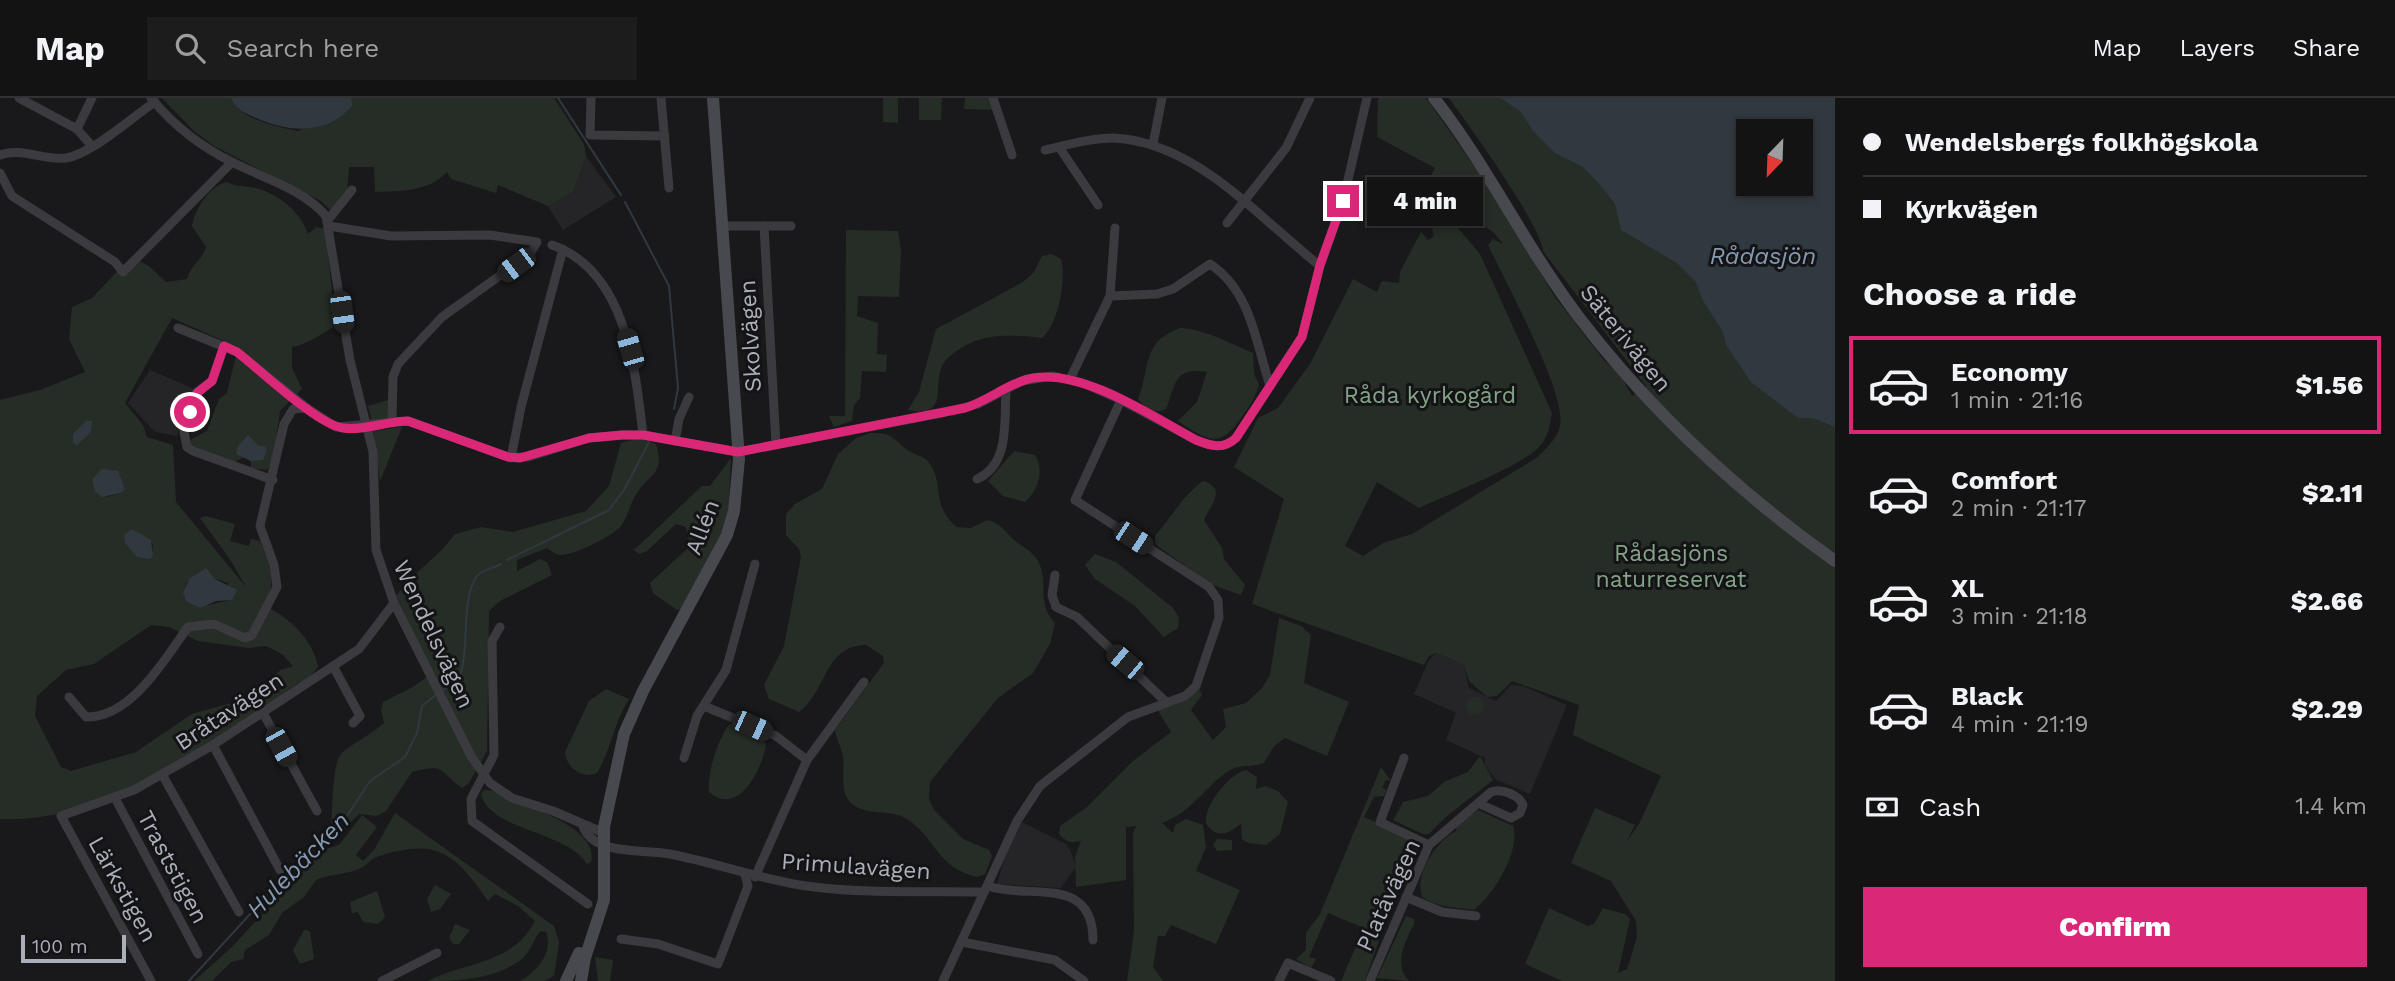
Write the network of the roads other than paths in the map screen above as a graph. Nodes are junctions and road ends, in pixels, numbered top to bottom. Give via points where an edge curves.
1 (19, 98) edge
2 (93, 98) edge
3 (591, 98) edge
4 (661, 98) edge
5 (713, 98) edge
6 (993, 98) edge
7 (1162, 98) edge
8 (1310, 98) edge
9 (1367, 98) edge
10 (1434, 98) edge
11 (153, 100) edge
12 (77, 129) junction
13 (665, 136) junction
14 (1153, 144) junction
15 (91, 145) junction
16 (1059, 147) junction
17 (1045, 150) dead end
18 (0, 155) edge
19 (1012, 155) dead end
20 (232, 162) junction
21 (0, 173) edge
22 (669, 188) dead end
23 (352, 190) dead end
24 (1243, 202) junction
25 (1098, 205) dead end
26 (329, 223) junction
27 (1227, 223) dead end
28 (722, 226) junction
29 (764, 226) junction
30 (791, 226) dead end
31 (1115, 228) dead end
32 (552, 245) dead end
33 (563, 249) junction
34 (1320, 265) junction
35 (1110, 296) junction
36 (178, 328) dead end
37 (224, 346) junction
38 (1070, 379) junction
39 (1270, 386) junction
40 (1006, 391) junction
41 (689, 397) dead end
42 (1121, 400) junction
43 (307, 408) junction
44 (391, 421) junction
45 (366, 426) junction
46 (643, 435) junction
47 (675, 441) junction
48 (776, 445) junction
49 (738, 452) junction
50 (511, 458) junction
51 (977, 479) dead end
52 (273, 481) junction
53 (1835, 561) edge
54 (755, 564) dead end
55 (1055, 575) dead end
56 (394, 603) junction
57 (500, 627) dead end
58 (333, 666) junction
59 (864, 682) dead end
60 (69, 697) dead end
61 (1166, 702) junction
62 (704, 706) junction
63 (262, 711) junction
64 (353, 723) dead end
65 (213, 746) junction
66 (684, 758) dead end
67 (1404, 758) dead end
68 (807, 760) junction
69 (483, 774) junction
70 (163, 776) junction
71 (115, 798) junction
72 (1480, 804) dead end
73 (317, 811) dead end
74 (61, 816) joint
75 (603, 839) junction
76 (1429, 845) junction
77 (604, 866) junction
78 (280, 870) dead end
79 (750, 876) junction
80 (986, 889) junction
81 (1406, 897) junction
82 (588, 904) dead end
83 (239, 912) dead end
84 (1476, 916) dead end
85 (621, 939) dead end
86 (1093, 940) dead end
87 (962, 942) junction
88 (437, 953) dead end
89 (198, 954) dead end
90 (151, 981) edge
91 (382, 981) edge
92 (567, 981) edge
93 (579, 981) edge
94 (943, 981) edge
95 (1084, 981) edge
96 (1279, 981) edge
97 (1331, 981) edge
98 (1370, 981) edge

1 - 12 street
2 - 12 street
3 - 13 street via 590,135
4 - 13 street
5 - 28 street, Allén
6 - 19 street
7 - 14 street
8 - 24 street via 1286,148
9 - 34 street via 1343,201
10 - 53 street, Säterivägen via 1469,145 1563,295 1624,373 1719,471
11 - 15 street
11 - 20 street via 182,132
12 - 15 street
13 - 22 street
14 - 16 street via 1110,138
14 - 24 street
15 - 18 street via 66,158
16 - 17 street
16 - 25 street
20 - 21 street via 123,272 115,262 12,197
20 - 26 street via 302,196 320,209
23 - 26 street
24 - 27 street
24 - 34 street
26 - 44 street via 391,236 490,235 537,242 530,254 442,317 398,364
26 - 45 street, Wendelsvägen via 348,349
28 - 29 street
28 - 49 street, Allén
29 - 30 street
29 - 48 street, Skolvägen
31 - 35 street
32 - 33 street
33 - 46 street via 592,269 617,313 634,362
33 - 50 street
34 - 39 street via 1302,337
35 - 38 street
35 - 39 street via 1157,294 1189,281 1206,264 1212,265 1237,289 1244,303
36 - 37 street
37 - 43 street
37 - 52 street via 212,381 197,393 185,441 193,451
38 - 40 street via 1034,378
38 - 42 street
39 - 42 street via 1236,438 1218,447
40 - 48 street via 942,413
40 - 51 street via 1002,450 992,471
41 - 47 street
42 - 61 street via 1074,500 1209,587 1218,600 1219,618 1201,676 1185,696
43 - 45 street via 336,427
43 - 52 street via 293,410 284,424
44 - 45 street
44 - 50 street via 418,423
45 - 56 street, Wendelsvägen via 374,473 376,550
46 - 47 street
46 - 50 street via 589,438 541,454
47 - 49 street
48 - 49 street
49 - 75 street, Allén via 732,521 624,734
52 - 60 street via 260,527 277,587 252,635 245,638 214,624 188,627 131,698 101,715 86,717
54 - 62 street via 726,670
55 - 61 street via 1052,595 1056,607 1077,617
56 - 58 street, Bråtavägen via 366,643
56 - 69 street, Wendelsvägen
57 - 69 street via 492,641 494,755
58 - 63 street, Bråtavägen
58 - 64 street via 360,716
59 - 68 street
61 - 80 street via 1128,717 1040,786 1017,821
62 - 66 street via 692,725
62 - 68 street via 776,737
63 - 65 street, Bråtavägen
63 - 73 street
65 - 70 street, Bråtavägen
65 - 78 street
67 - 76 street via 1380,822
68 - 79 street
69 - 75 street, Wendelsvägen via 512,799 553,811 583,825 590,838
69 - 82 street via 471,799 475,825
70 - 71 street, Bråtavägen
70 - 83 street
71 - 74 street, Bråtavägen
71 - 89 street, Traststigen
72 - 76 street, Platåvägen
74 - 90 street, Lärkstigen
75 - 77 street, Allén
75 - 79 street, Primulavägen
76 - 81 street, Platåvägen
77 - 92 street, Allén via 597,907
77 - 93 street, Allén via 604,900
79 - 80 street, Primulavägen via 842,889
79 - 85 street via 718,964 658,944
80 - 86 street, Primulavägen via 1056,892 1069,897 1089,914
80 - 87 street
81 - 84 street via 1442,912
81 - 98 street, Platåvägen
87 - 94 street
87 - 95 street via 1055,960
88 - 91 street
92 - 93 street
96 - 97 street via 1288,963

